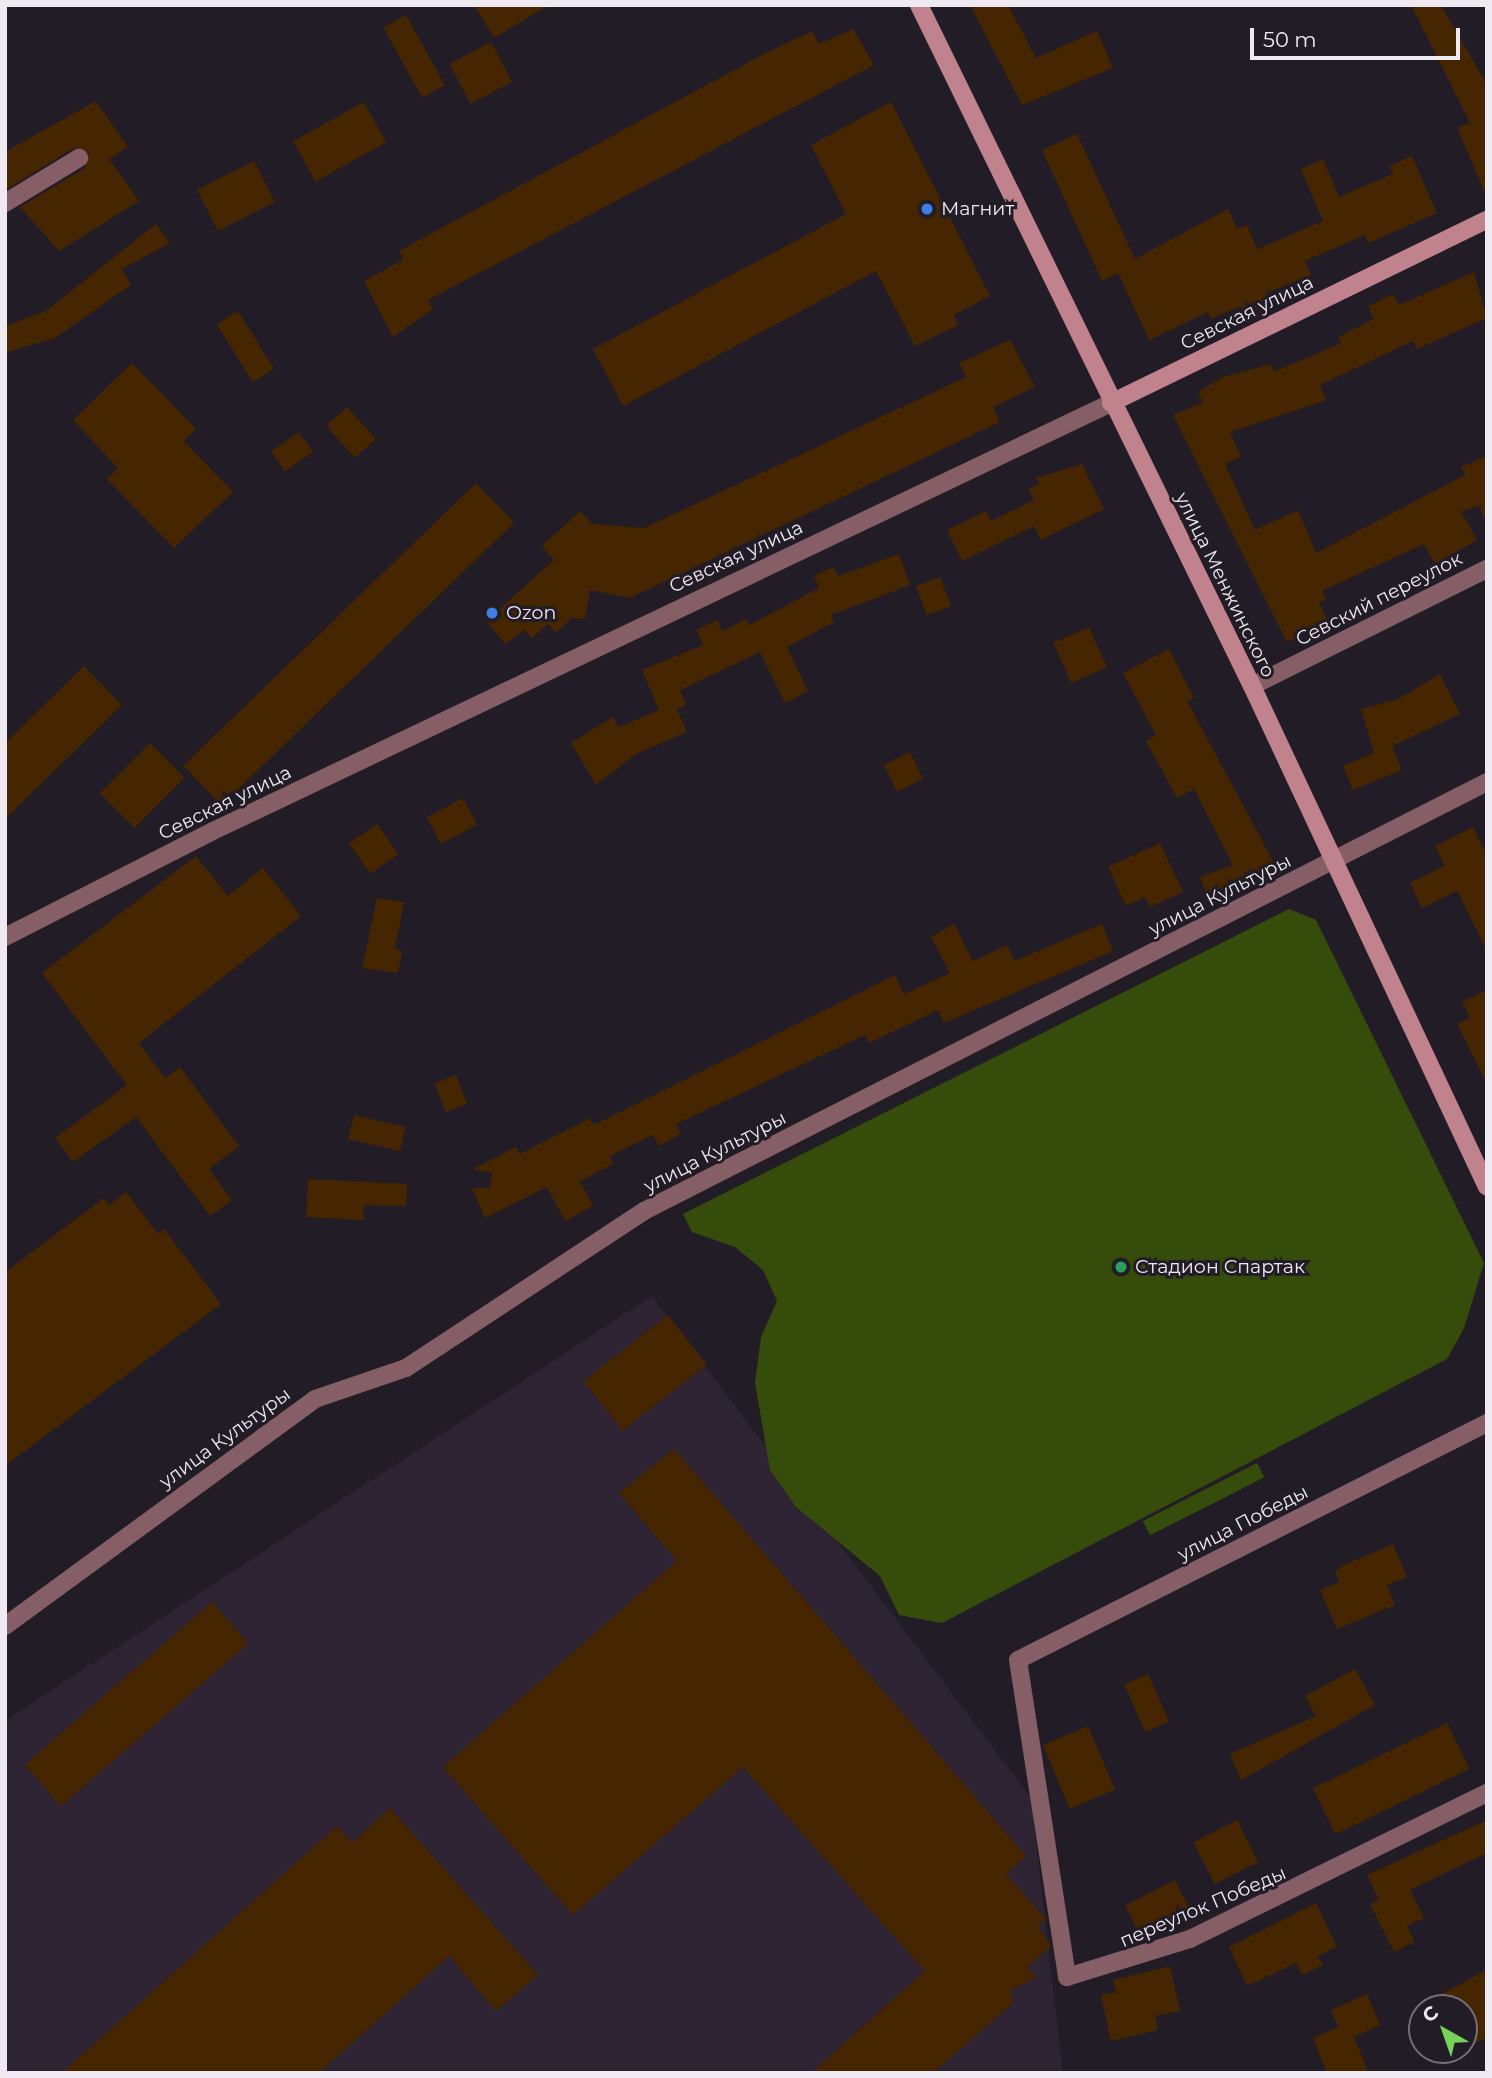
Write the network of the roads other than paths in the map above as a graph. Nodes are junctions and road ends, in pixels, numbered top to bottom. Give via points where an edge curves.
1 (919, 5) edge
2 (79, 158) dead end
3 (5, 202) edge
4 (1487, 220) edge
5 (1111, 403) junction
6 (1487, 569) edge
7 (1252, 686) junction
8 (1487, 782) edge
9 (1333, 860) junction
10 (5, 937) edge
11 (1487, 1188) edge
12 (1487, 1423) edge
13 (5, 1626) edge
14 (1018, 1660) joint
15 (1487, 1793) edge

1 - 5 street, улица Менжинского
2 - 3 street
4 - 5 street, Севская улица
5 - 7 street, улица Менжинского
5 - 10 street, Севская улица via 225,825
6 - 7 street, Севский переулок
7 - 9 street, улица Менжинского
8 - 9 street, улица Культуры
9 - 11 street, улица Менжинского
9 - 13 street, улица Культуры via 644,1211 406,1368 314,1399
12 - 14 street, улица Победы
14 - 15 street, переулок Победы via 1068,1977 1190,1939

